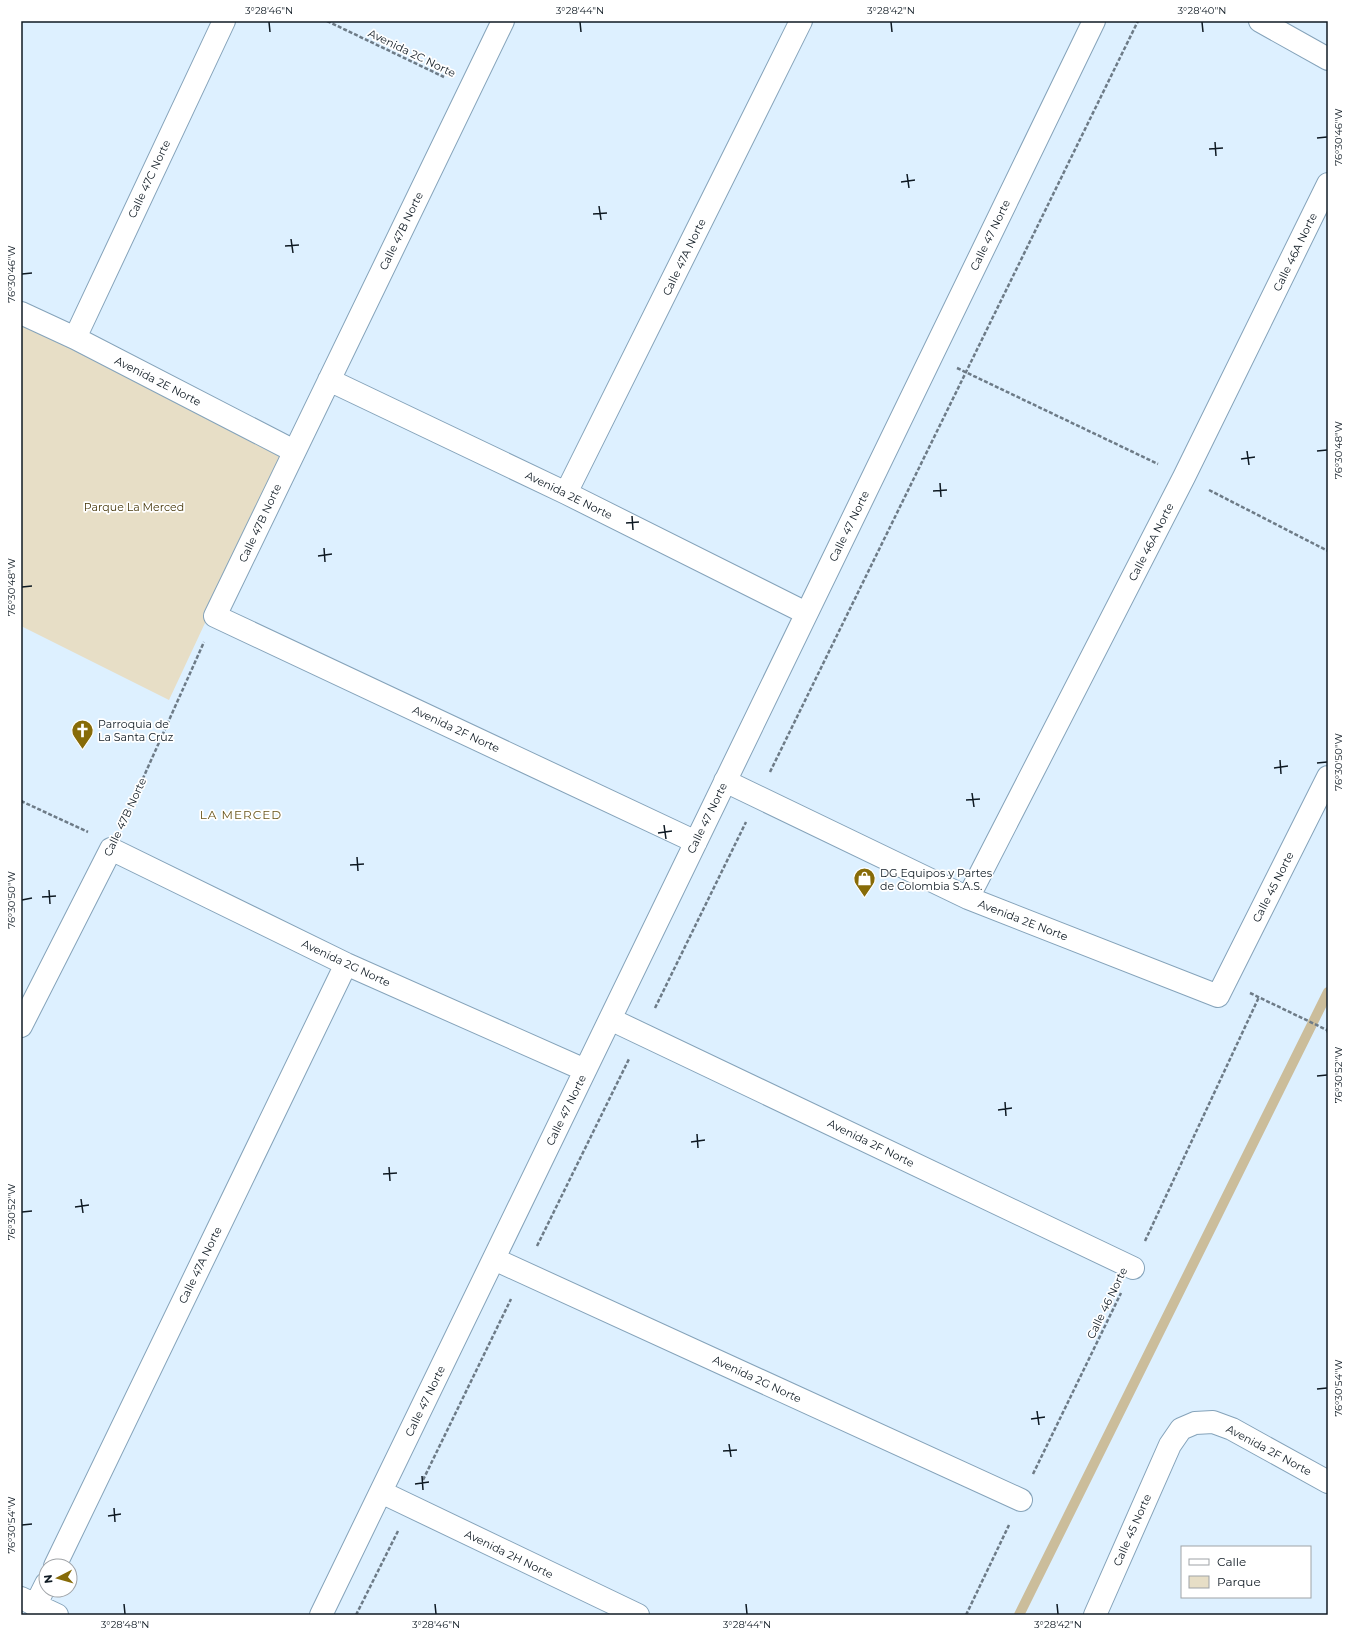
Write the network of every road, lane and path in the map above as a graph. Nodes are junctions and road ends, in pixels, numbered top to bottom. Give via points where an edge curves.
1 (224, 21) edge
2 (327, 21) edge
3 (503, 21) edge
4 (801, 21) edge
5 (1094, 21) edge
6 (1138, 21) edge
7 (1260, 21) edge
8 (1328, 59) edge
9 (469, 90) junction
10 (1328, 184) edge
11 (21, 313) edge
12 (75, 338) junction
13 (931, 356) junction
14 (966, 372) junction
15 (329, 380) junction
16 (294, 451) junction
17 (1184, 477) junction
18 (566, 493) junction
19 (1328, 551) edge
20 (806, 613) junction
21 (215, 616) junction
22 (769, 774) dead end
23 (1328, 778) edge
24 (725, 781) junction
25 (21, 801) edge
26 (747, 819) dead end
27 (696, 842) junction
28 (112, 846) junction
29 (968, 898) junction
30 (346, 964) junction
31 (1218, 996) joint
32 (610, 1019) junction
33 (21, 1026) edge
34 (1327, 1032) edge
35 (642, 1034) junction
36 (585, 1070) junction
37 (494, 1259) junction
38 (1133, 1268) junction
39 (524, 1273) junction
40 (1170, 1445) joint
41 (1328, 1482) edge
42 (381, 1492) junction
43 (1021, 1500) junction
44 (410, 1506) junction
45 (59, 1558) edge
46 (38, 1592) edge
47 (28, 1602) edge
48 (57, 1615) edge
49 (321, 1615) edge
50 (356, 1615) edge
51 (638, 1615) edge
52 (966, 1615) edge
53 (1095, 1615) edge

1 - 12 street, Calle 47C Norte
2 - 9 path, Avenida 2C Norte
3 - 9 street, Calle 47B Norte
4 - 18 street, Calle 47A Norte
5 - 13 street, Calle 47 Norte
6 - 14 path
7 - 8 street
9 - 15 street, Calle 47B Norte
10 - 17 street, Calle 46A Norte
11 - 12 street, Avenida 2E Norte
12 - 16 street, Avenida 2E Norte
13 - 14 path
13 - 20 street, Calle 47 Norte
14 - 17 path
14 - 22 path
15 - 16 street, Calle 47B Norte
15 - 18 street, Avenida 2E Norte
16 - 21 street, Calle 47B Norte
17 - 19 path
17 - 29 street, Calle 46A Norte
18 - 20 street, Avenida 2E Norte
20 - 24 street, Calle 47 Norte
21 - 27 street, Avenida 2F Norte
21 - 28 path, Calle 47B Norte
23 - 31 street, Calle 45 Norte
24 - 27 street, Calle 47 Norte
24 - 29 street, Avenida 2E Norte
25 - 28 path
26 - 35 path
27 - 32 street, Calle 47 Norte
28 - 30 street, Avenida 2G Norte
28 - 33 street, Calle 47B Norte
29 - 31 street, Avenida 2E Norte
30 - 36 street, Avenida 2G Norte
30 - 45 street, Calle 47A Norte
32 - 35 street, Avenida 2F Norte
32 - 36 street, Calle 47 Norte
34 - 38 path, Calle 46 Norte via 1259,997
35 - 38 street, Avenida 2F Norte
35 - 39 path
36 - 37 street, Calle 47 Norte
37 - 39 street, Avenida 2G Norte
37 - 42 street, Calle 47 Norte
38 - 43 path, Calle 46 Norte
39 - 43 street, Avenida 2G Norte
39 - 44 path
40 - 41 street, Avenida 2F Norte via 1182,1429 1195,1423 1213,1422 1232,1429
40 - 53 street, Calle 45 Norte
42 - 44 street, Avenida 2H Norte
42 - 49 street, Calle 47 Norte
43 - 52 path, Calle 46 Norte
44 - 50 path
44 - 51 street, Avenida 2H Norte
46 - 47 street
47 - 48 street

